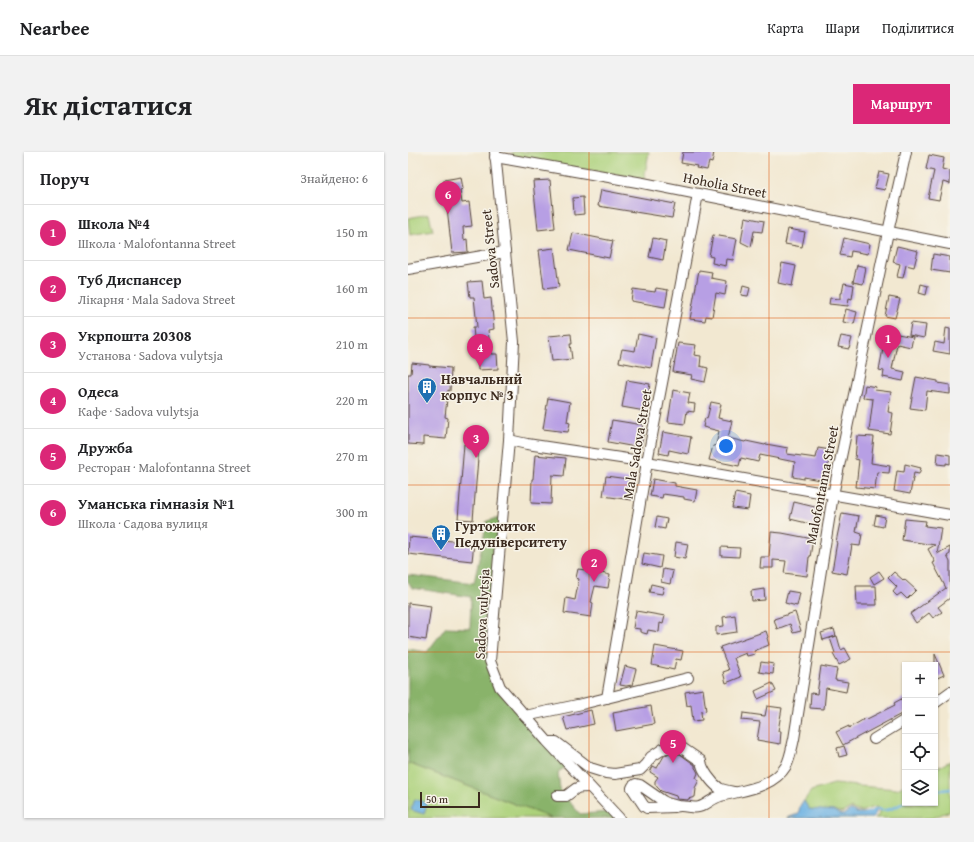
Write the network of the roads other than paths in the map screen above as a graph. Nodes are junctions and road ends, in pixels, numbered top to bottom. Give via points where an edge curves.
1 (906, 152) edge
2 (495, 155) edge
3 (698, 194) junction
4 (888, 232) junction
5 (950, 244) edge
6 (505, 252) junction
7 (408, 270) edge
8 (509, 440) junction
9 (647, 462) junction
10 (834, 495) junction
11 (950, 515) edge
12 (688, 678) dead end
13 (950, 692) edge
14 (607, 698) junction
15 (938, 701) edge
16 (525, 716) junction
17 (902, 722) edge
18 (874, 739) dead end
19 (547, 741) junction
20 (640, 770) junction
21 (589, 787) junction
22 (650, 792) junction
23 (734, 792) junction
24 (557, 796) dead end
25 (678, 806) junction
26 (618, 818) edge

1 - 4 street, Malofontanna Street
2 - 3 street, Hoholia Street
2 - 6 street, Sadova Street
3 - 4 street, Hoholia Street
3 - 9 street, Mala Sadova Street
4 - 5 street, Hoholia Street
4 - 10 street, Malofontanna Street
6 - 7 street
6 - 8 street, Sadova vulytsja via 514,342
8 - 9 street
8 - 16 street, Sadova vulytsja via 490,661 500,687
9 - 10 street
9 - 14 street, Mala Sadova Street
10 - 11 street
10 - 23 street, Malofontanna Street via 794,739 787,765 777,777 766,783
12 - 14 street
13 - 15 street
14 - 16 street
16 - 19 street, Sadova vulytsja
17 - 18 street
19 - 20 street via 556,742 590,768 606,773
19 - 21 street, Sadova vulytsja
20 - 22 street
20 - 23 street via 651,757 663,749 682,748 700,761 706,774 718,787
21 - 24 street via 578,787 566,796
21 - 26 street, Sadova vulytsja
22 - 25 street via 667,803
22 - 25 street via 638,785 632,788 647,808
23 - 25 street, Malofontanna Street via 715,798 698,808

